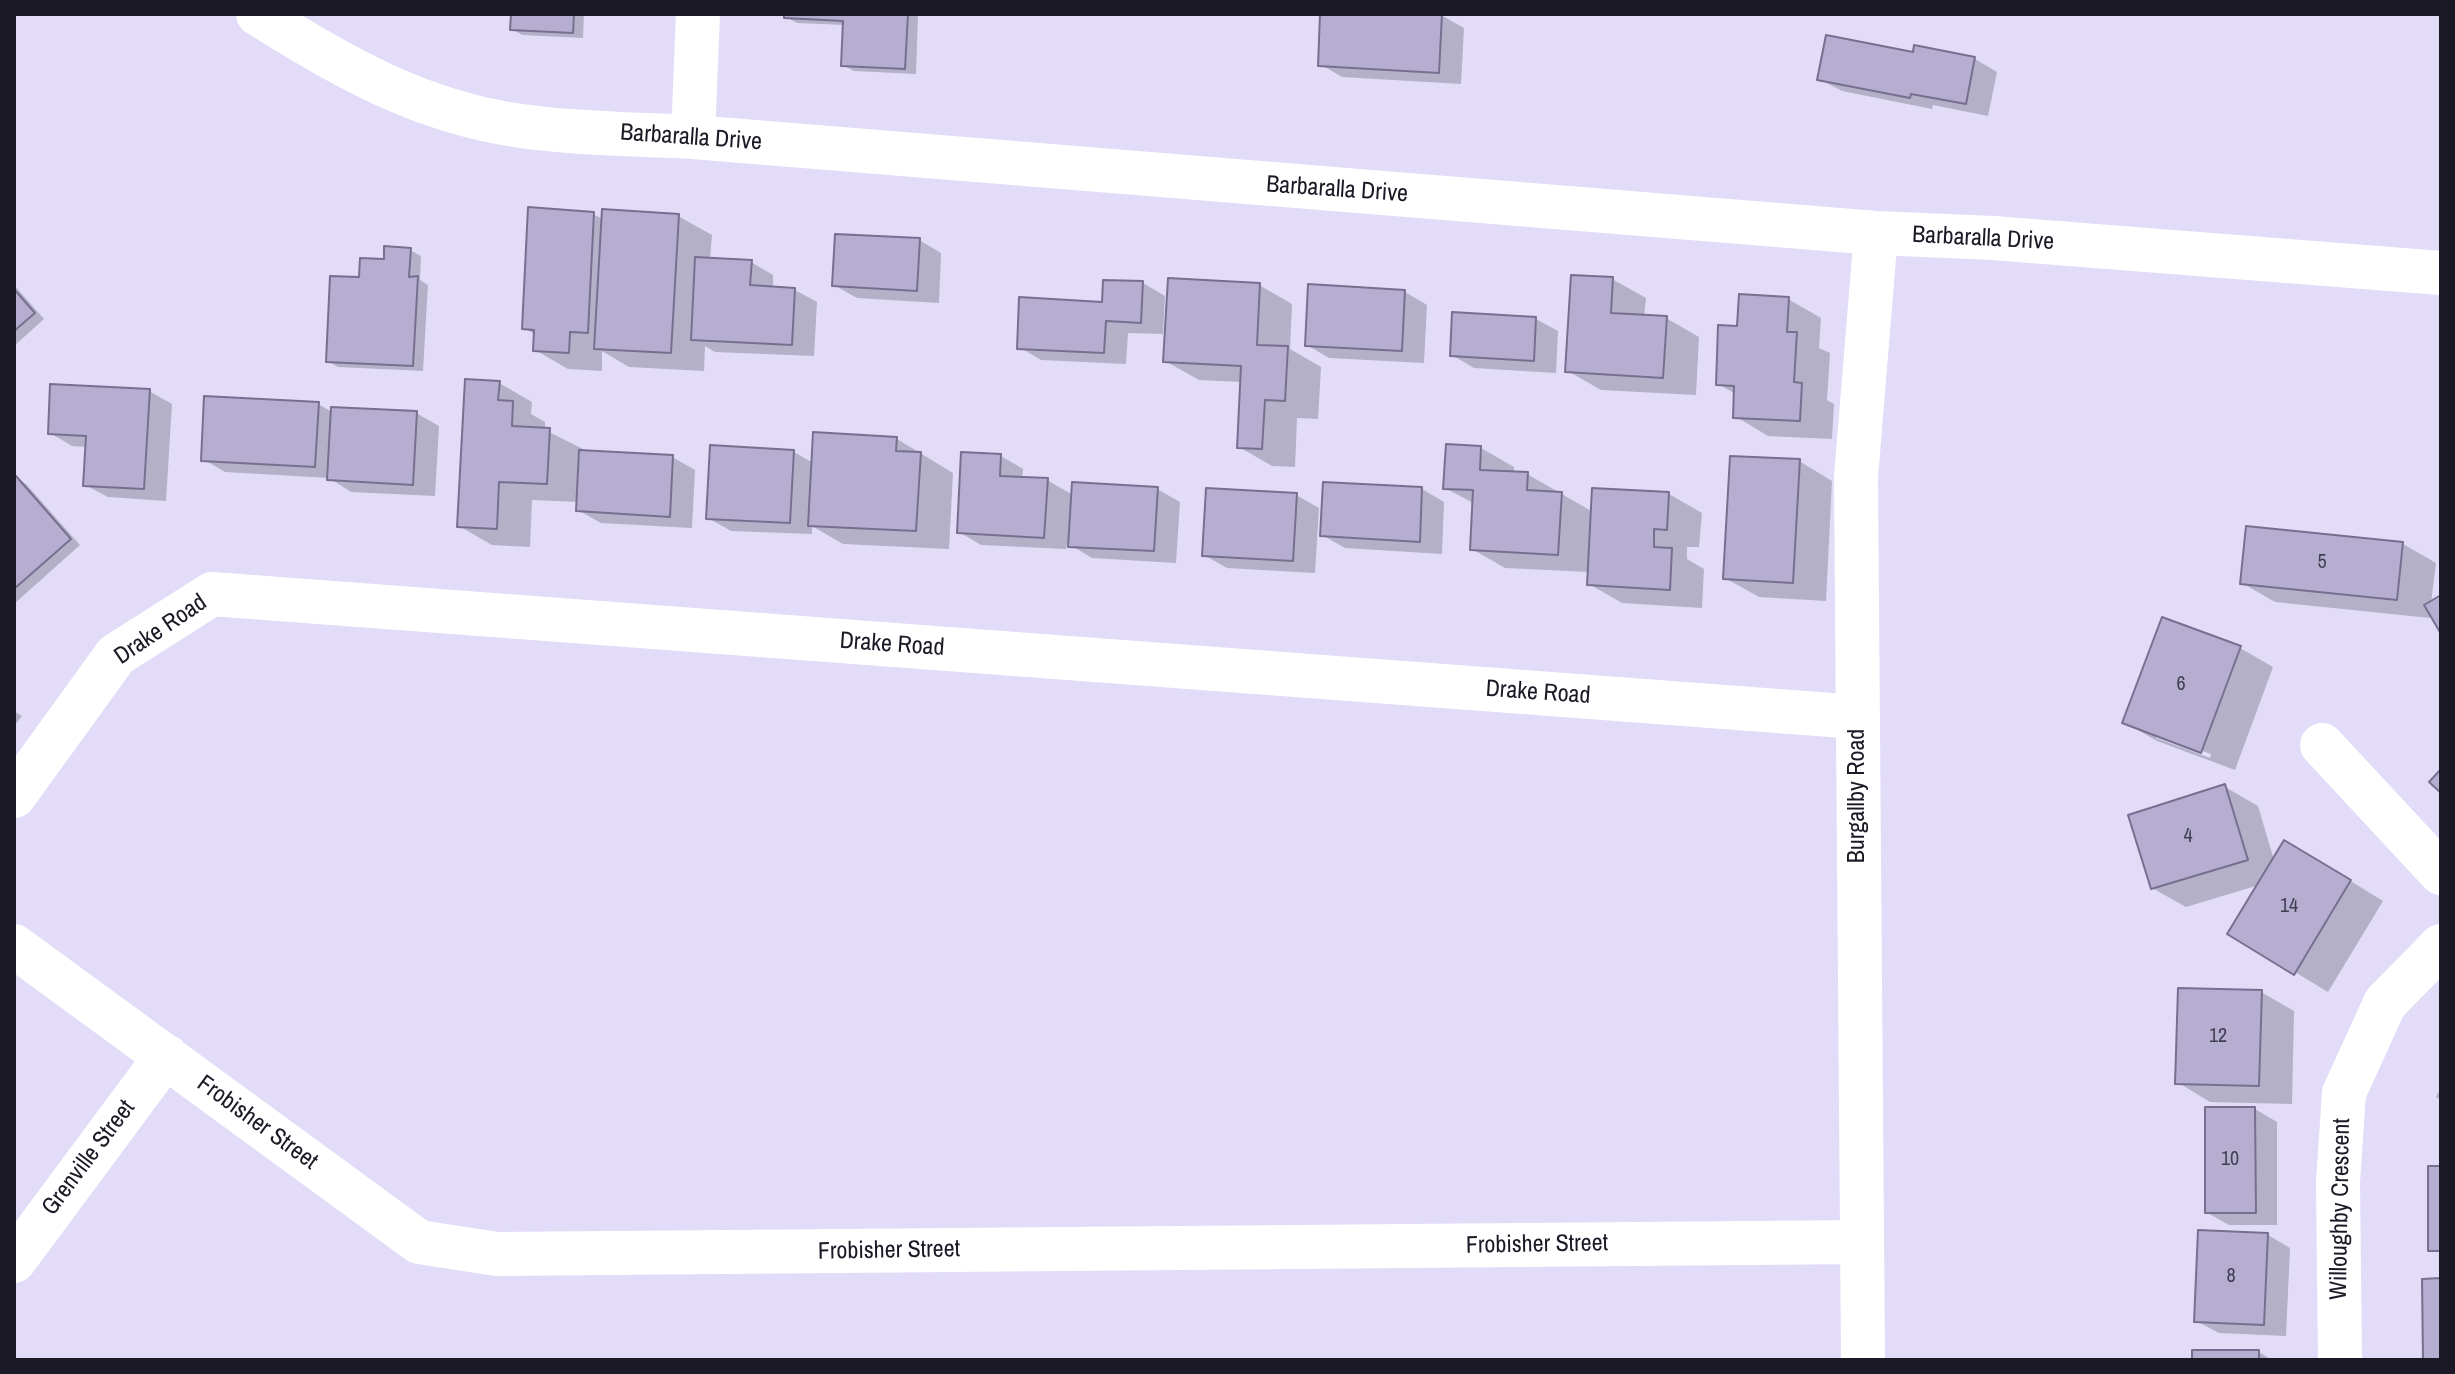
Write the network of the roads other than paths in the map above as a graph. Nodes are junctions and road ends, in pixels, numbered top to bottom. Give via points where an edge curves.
1 (258, 14) edge
2 (698, 14) edge
3 (693, 137) junction
4 (1876, 233) junction
5 (2441, 273) edge
6 (1858, 717) junction
7 (2322, 745) dead end
8 (14, 796) edge
9 (2441, 873) edge
10 (14, 946) edge
11 (2441, 946) edge
12 (166, 1056) junction
13 (1862, 1242) junction
14 (14, 1261) edge
15 (1863, 1360) edge
16 (2340, 1360) edge

1 - 3 street, Barbaralla Drive via 339,65 440,107 521,126
2 - 3 street
3 - 4 street, Barbaralla Drive
4 - 5 street, Barbaralla Drive
4 - 6 street, Burgallby Road via 1856,477
6 - 8 street, Drake Road via 212,594 116,655
6 - 13 street, Burgallby Road
7 - 9 street
10 - 12 street, Frobisher Street
11 - 16 street, Willoughby Crescent via 2385,1003 2344,1093 2338,1182
12 - 13 street, Frobisher Street via 419,1242 497,1254
12 - 14 street, Grenville Street
13 - 15 street, Burgallby Road

